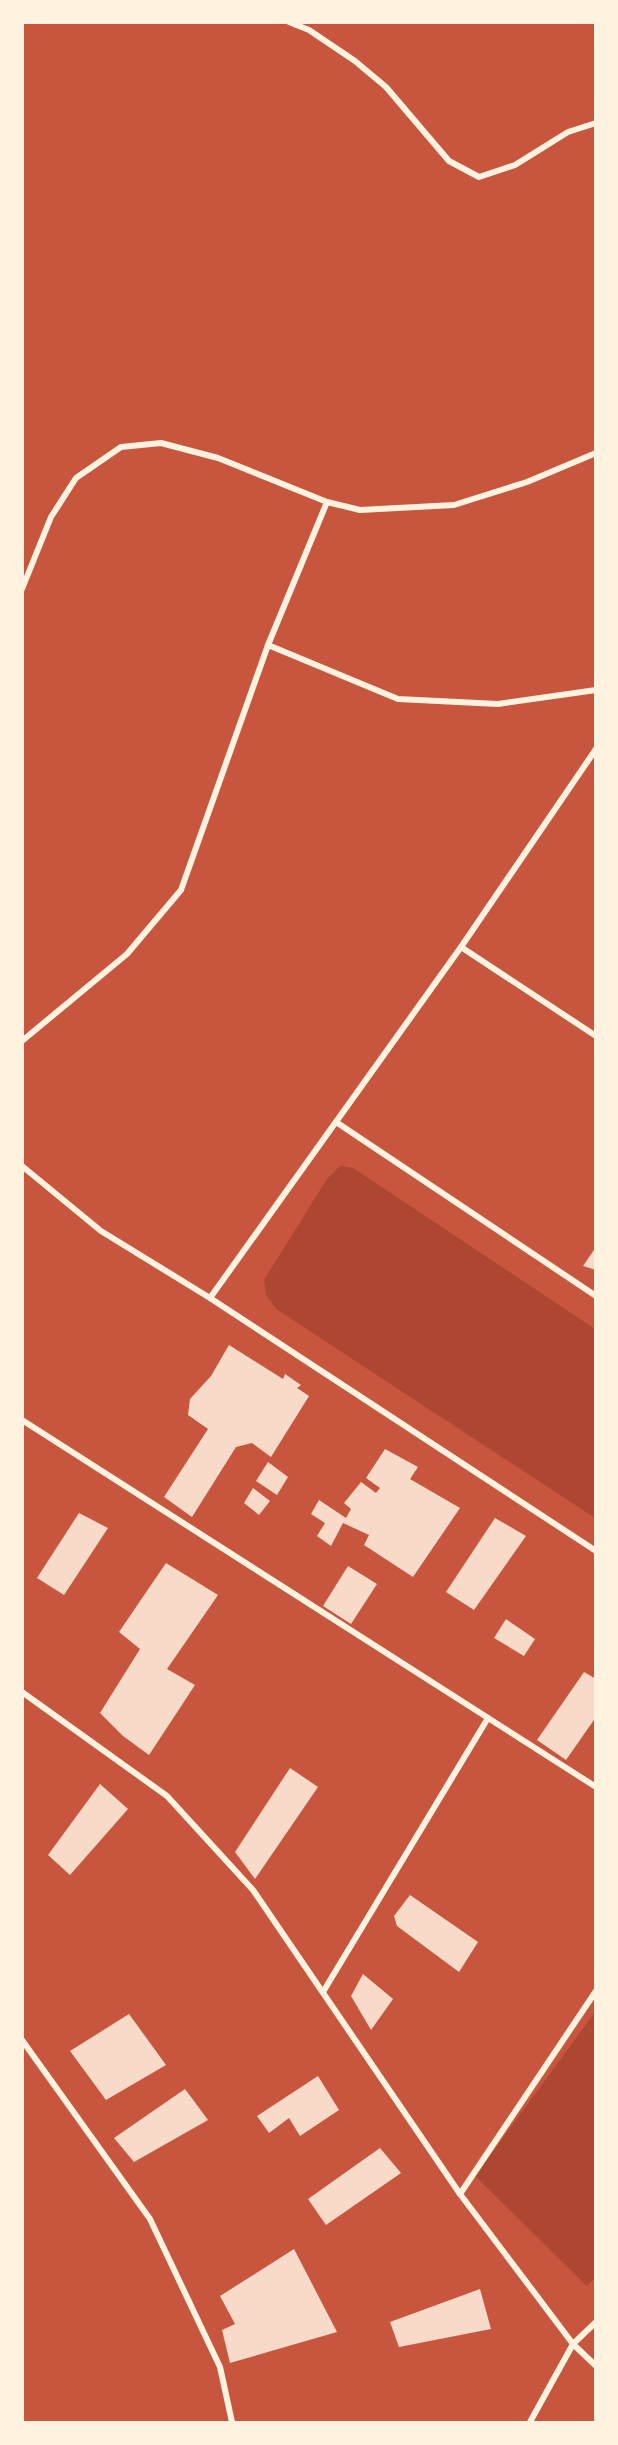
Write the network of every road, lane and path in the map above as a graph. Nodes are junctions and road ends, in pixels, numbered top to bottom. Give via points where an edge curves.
1 (288, 22) edge
2 (596, 123) edge
3 (596, 453) edge
4 (327, 502) junction
5 (22, 589) edge
6 (268, 645) junction
7 (596, 690) edge
8 (596, 749) edge
9 (461, 947) junction
10 (596, 1036) edge
11 (22, 1041) edge
12 (336, 1122) junction
13 (22, 1166) edge
14 (596, 1296) edge
15 (210, 1298) junction
16 (22, 1420) edge
17 (596, 1551) edge
18 (22, 1692) edge
19 (488, 1718) junction
20 (596, 1787) edge
21 (596, 1991) edge
22 (323, 1992) junction
23 (22, 2040) edge
24 (460, 2194) junction
25 (596, 2322) edge
26 (573, 2344) junction
27 (596, 2366) edge
28 (232, 2422) edge
29 (530, 2422) edge

1 - 2 street via 309,30 355,61 386,87 449,161 479,177 515,165 568,132
3 - 4 street via 527,482 454,506 360,510
4 - 5 street via 218,458 161,444 121,447 76,478 51,517
4 - 6 street
6 - 7 street via 398,699 498,704
6 - 11 street via 181,890 127,954
8 - 9 street
9 - 10 street
9 - 12 street
12 - 14 street
12 - 15 street
13 - 15 street via 100,1231
15 - 17 street
16 - 19 street
18 - 22 street via 167,1796 254,1890
19 - 20 street
19 - 22 street
21 - 24 street
22 - 24 street
23 - 28 street via 150,2219 220,2367
24 - 26 street
25 - 26 street
26 - 27 street
26 - 29 street

